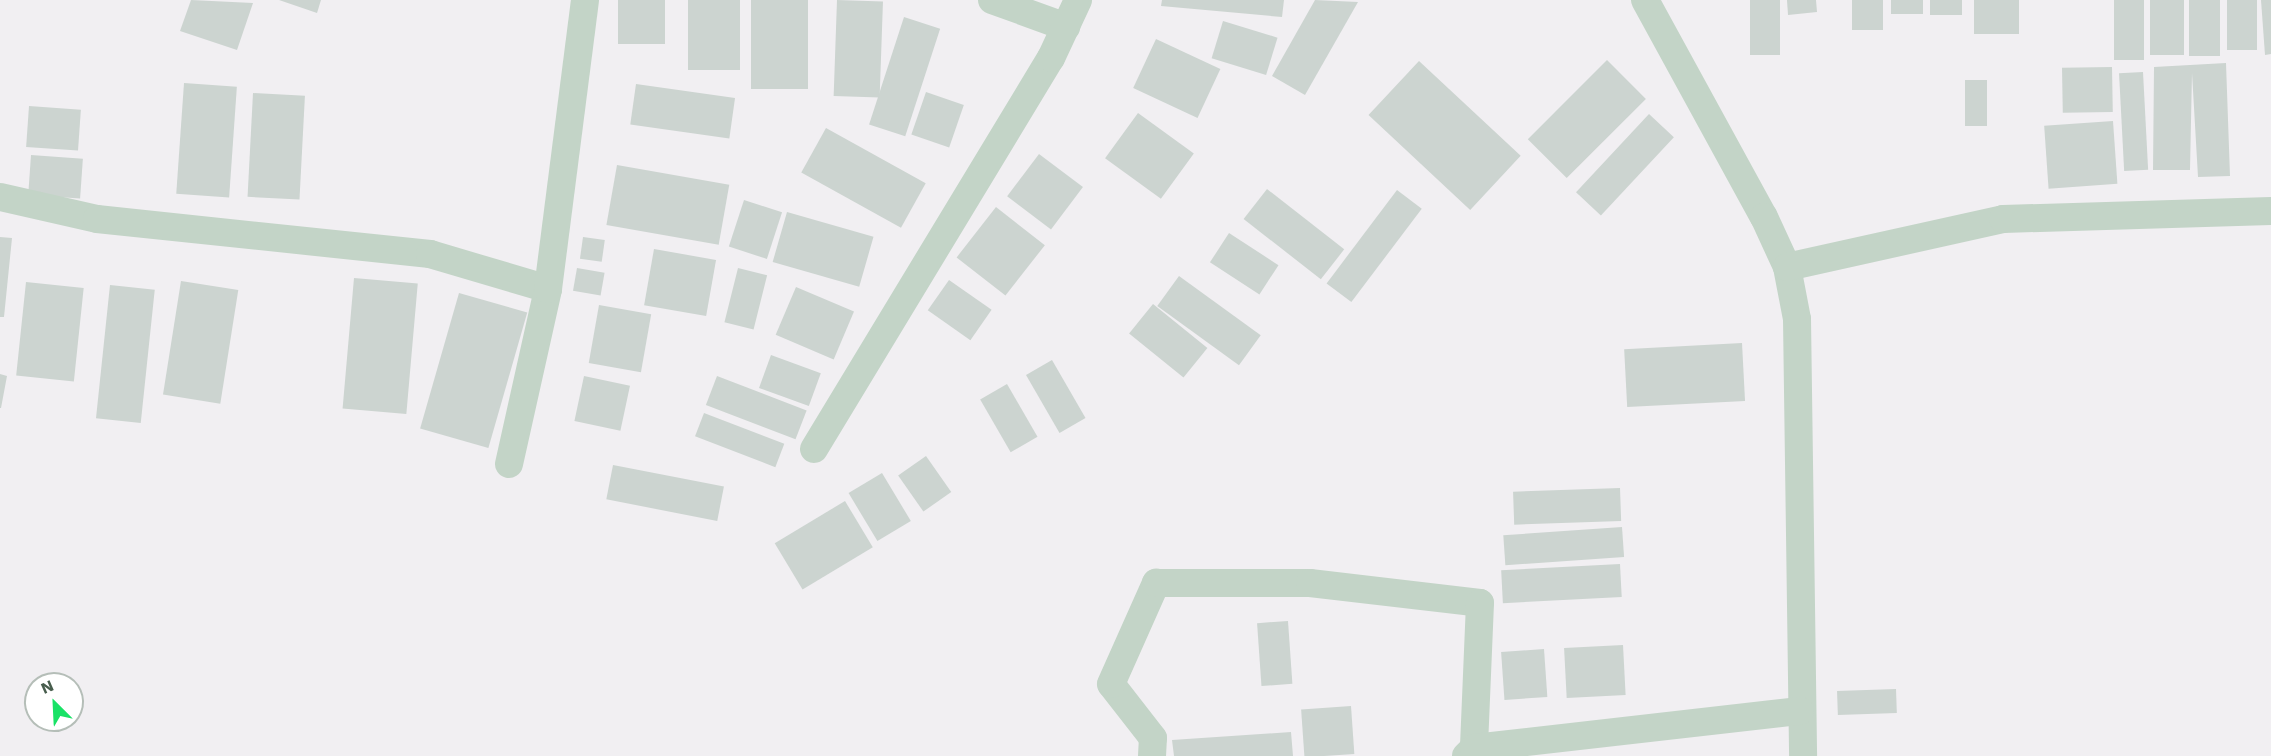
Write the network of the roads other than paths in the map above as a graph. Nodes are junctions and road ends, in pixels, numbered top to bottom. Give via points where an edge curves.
1 (585, 0) edge
2 (992, 0) edge
3 (1078, 0) edge
4 (1645, 0) edge
5 (1066, 27) junction
6 (0, 197) edge
7 (2271, 211) edge
8 (1786, 267) junction
9 (548, 290) junction
10 (814, 449) dead end
11 (509, 464) dead end
12 (1800, 711) junction
13 (1470, 752) edge
14 (1152, 756) edge
15 (1803, 756) edge

1 - 9 street
2 - 5 street
3 - 5 street
4 - 8 street via 1764,217
5 - 10 street
6 - 9 street via 97,219 430,254
7 - 8 street via 2003,219
8 - 12 street via 1797,319
9 - 11 street
12 - 13 street
12 - 15 street
13 - 14 street via 1480,603 1310,583 1156,583 1111,684 1153,738

